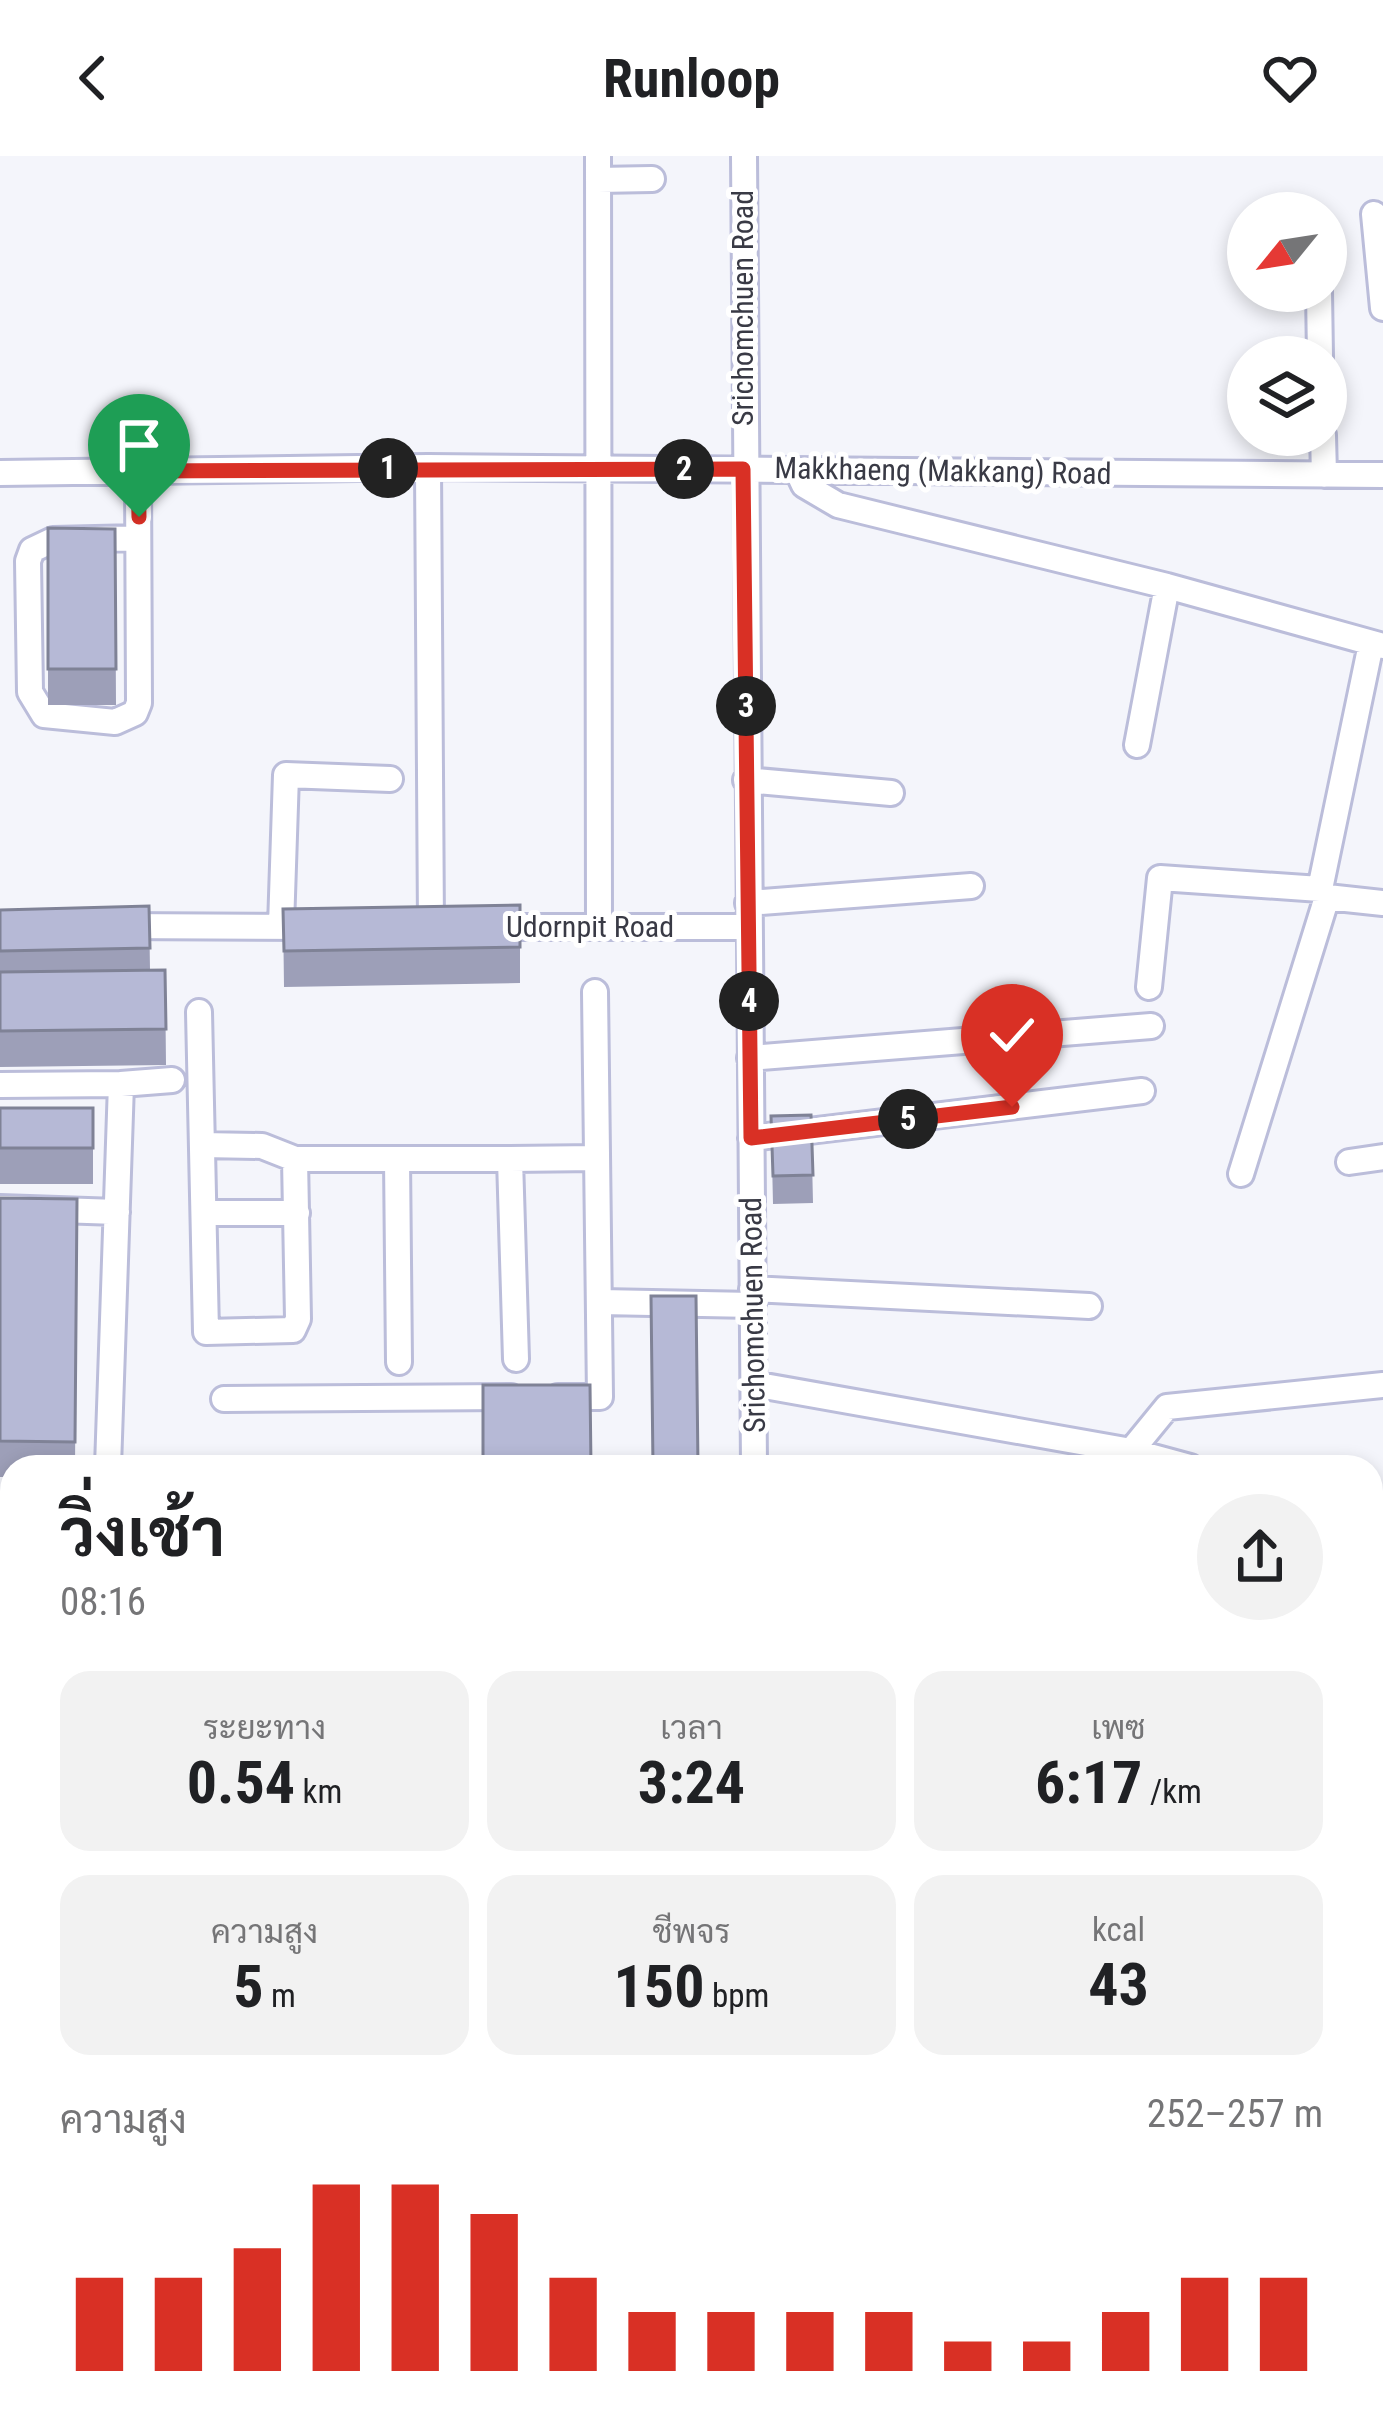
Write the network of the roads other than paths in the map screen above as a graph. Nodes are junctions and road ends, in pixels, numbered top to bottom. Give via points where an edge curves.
1 (744, 156) edge
2 (598, 168) edge
3 (652, 179) dead end
4 (1374, 214) dead end
5 (1383, 308) edge
6 (1324, 456) edge
7 (428, 467) junction
8 (595, 468) junction
9 (743, 469) junction
10 (797, 470) junction
11 (138, 471) junction
12 (0, 472) edge
13 (1324, 475) junction
14 (1383, 475) edge
15 (139, 538) junction
16 (1167, 586) junction
17 (1377, 645) edge
18 (1136, 745) dead end
19 (390, 779) dead end
20 (746, 780) junction
21 (891, 793) dead end
22 (971, 886) dead end
23 (1323, 893) junction
24 (1383, 903) edge
25 (748, 915) junction
26 (94, 926) edge
27 (280, 926) junction
28 (599, 926) junction
29 (345, 927) edge
30 (1149, 987) dead end
31 (595, 992) dead end
32 (200, 1012) dead end
33 (1151, 1026) dead end
34 (750, 1058) junction
35 (172, 1080) dead end
36 (121, 1084) junction
37 (0, 1085) edge
38 (1142, 1091) dead end
39 (751, 1138) junction
40 (202, 1145) junction
41 (1383, 1157) edge
42 (597, 1158) junction
43 (296, 1159) junction
44 (397, 1159) junction
45 (510, 1159) junction
46 (1348, 1162) dead end
47 (1240, 1174) dead end
48 (0, 1208) edge
49 (117, 1212) junction
50 (203, 1213) junction
51 (297, 1213) junction
52 (752, 1297) junction
53 (601, 1302) junction
54 (1089, 1306) dead end
55 (516, 1359) dead end
56 (399, 1362) dead end
57 (753, 1384) junction
58 (1383, 1385) edge
59 (224, 1399) dead end
60 (1132, 1451) junction
61 (108, 1455) edge
62 (754, 1455) edge
63 (1146, 1455) edge

1 - 9 street, Srichomchuen Road
2 - 3 street
2 - 8 street
4 - 5 street
6 - 13 street
7 - 8 street, Makkhaeng (Makkang) Road
7 - 11 street, Makkhaeng (Makkang) Road
7 - 28 street, Udornpit Road via 421,927
8 - 9 street, Makkhaeng (Makkang) Road
8 - 28 street
9 - 10 street, Makkhaeng (Makkang) Road
9 - 20 street, Srichomchuen Road
10 - 13 street, Makkhaeng (Makkang) Road
10 - 16 street via 804,485 838,505
11 - 12 street, Makkhaeng (Makkang) Road
11 - 15 street
13 - 14 street, Makkhaeng (Makkang) Road
15 - 15 street via 135,713 115,722 44,715 30,692 32,550 53,540
16 - 17 street
16 - 18 street
17 - 23 street
19 - 27 street via 286,776
20 - 21 street
20 - 25 street, Srichomchuen Road
22 - 25 street, Udornpit Road
23 - 24 street
23 - 30 street via 1160,878
23 - 47 street
25 - 28 street, Udornpit Road
25 - 34 street, Srichomchuen Road
26 - 27 street
27 - 29 street
31 - 42 street
32 - 40 street
33 - 34 street
34 - 39 street, Srichomchuen Road
35 - 36 street
36 - 37 street
36 - 49 street
38 - 39 street
39 - 52 street, Srichomchuen Road
40 - 43 street via 262,1146
40 - 50 street
41 - 46 street
42 - 45 street
42 - 53 street
43 - 44 street
43 - 51 street
44 - 45 street
44 - 56 street
45 - 55 street
48 - 49 street
49 - 61 street
50 - 51 street
50 - 51 street via 206,1332 293,1330
52 - 53 street
52 - 54 street
52 - 57 street, Srichomchuen Road
53 - 59 street via 600,1397
57 - 60 street
57 - 62 street, Srichomchuen Road
58 - 60 street via 1167,1407
60 - 63 street

